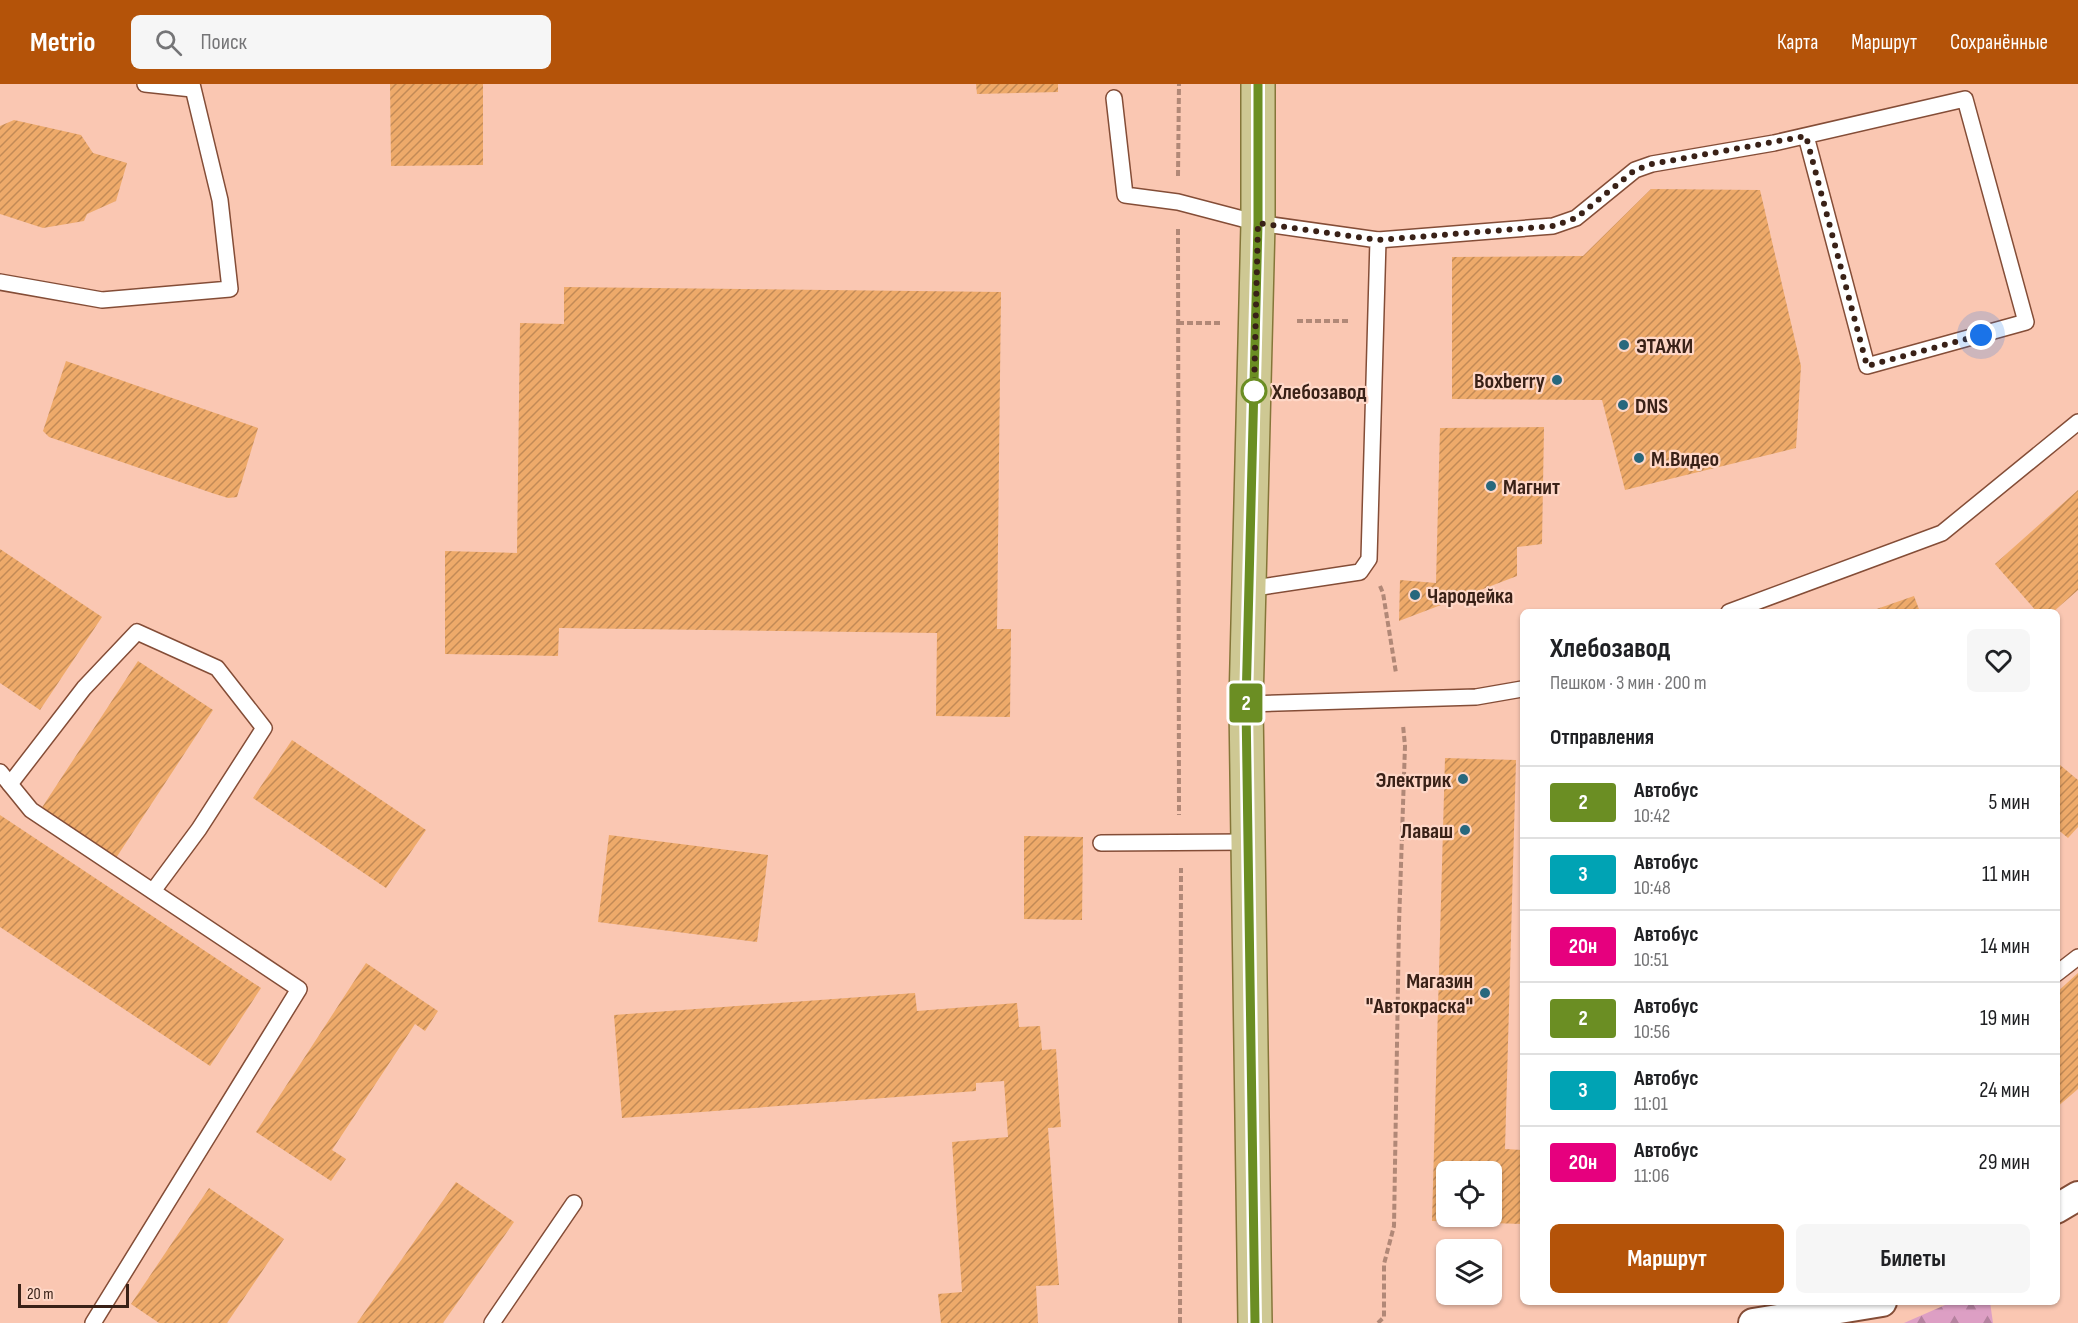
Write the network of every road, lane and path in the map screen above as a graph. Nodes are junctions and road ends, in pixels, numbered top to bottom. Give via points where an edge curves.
1 (145, 84) edge
2 (1179, 84) edge
3 (1258, 84) edge
4 (192, 86) edge
5 (1114, 98) dead end
6 (1806, 136) junction
7 (1178, 202) junction
8 (1258, 223) junction
9 (1378, 240) junction
10 (0, 282) edge
11 (1377, 320) junction
12 (1297, 321) dead end
13 (1178, 323) junction
14 (1226, 323) dead end
15 (2078, 422) edge
16 (1369, 559) junction
17 (1248, 590) junction
18 (1737, 609) edge
19 (1520, 689) edge
20 (1401, 699) junction
21 (1246, 704) junction
22 (0, 772) edge
23 (10, 784) junction
24 (1180, 842) junction
25 (1248, 842) junction
26 (1101, 843) dead end
27 (153, 891) junction
28 (2078, 957) edge
29 (2060, 971) edge
30 (2078, 1196) edge
31 (574, 1203) dead end
32 (2060, 1207) edge
33 (1864, 1305) edge
34 (93, 1323) edge
35 (492, 1323) edge
36 (1179, 1323) edge
37 (1254, 1323) edge
38 (1378, 1323) edge
39 (1753, 1323) edge

1 - 4 lane
2 - 7 path
3 - 8 main road
4 - 10 lane via 220,200 230,289 102,300
5 - 7 lane via 1125,195
6 - 6 lane via 1965,99 2026,322 1867,366
6 - 9 lane via 1635,170 1576,218 1554,226
7 - 8 lane
7 - 13 path
8 - 9 lane
8 - 17 main road
9 - 11 lane
11 - 12 path
11 - 16 lane
13 - 14 path
13 - 24 path
15 - 18 lane via 1942,533
16 - 17 lane via 1360,572
16 - 20 path via 1383,593
17 - 21 main road
19 - 20 lane via 1476,697
20 - 21 lane
20 - 38 path via 1405,746 1394,1226 1383,1264 1384,1317
21 - 25 main road
22 - 23 lane
23 - 27 lane via 31,810
23 - 27 lane via 84,688 137,632 217,668 264,728 199,829
24 - 25 lane
24 - 26 lane
24 - 36 path
25 - 37 main road
27 - 34 lane via 299,989
28 - 29 lane
30 - 32 street
31 - 35 lane
33 - 39 street

